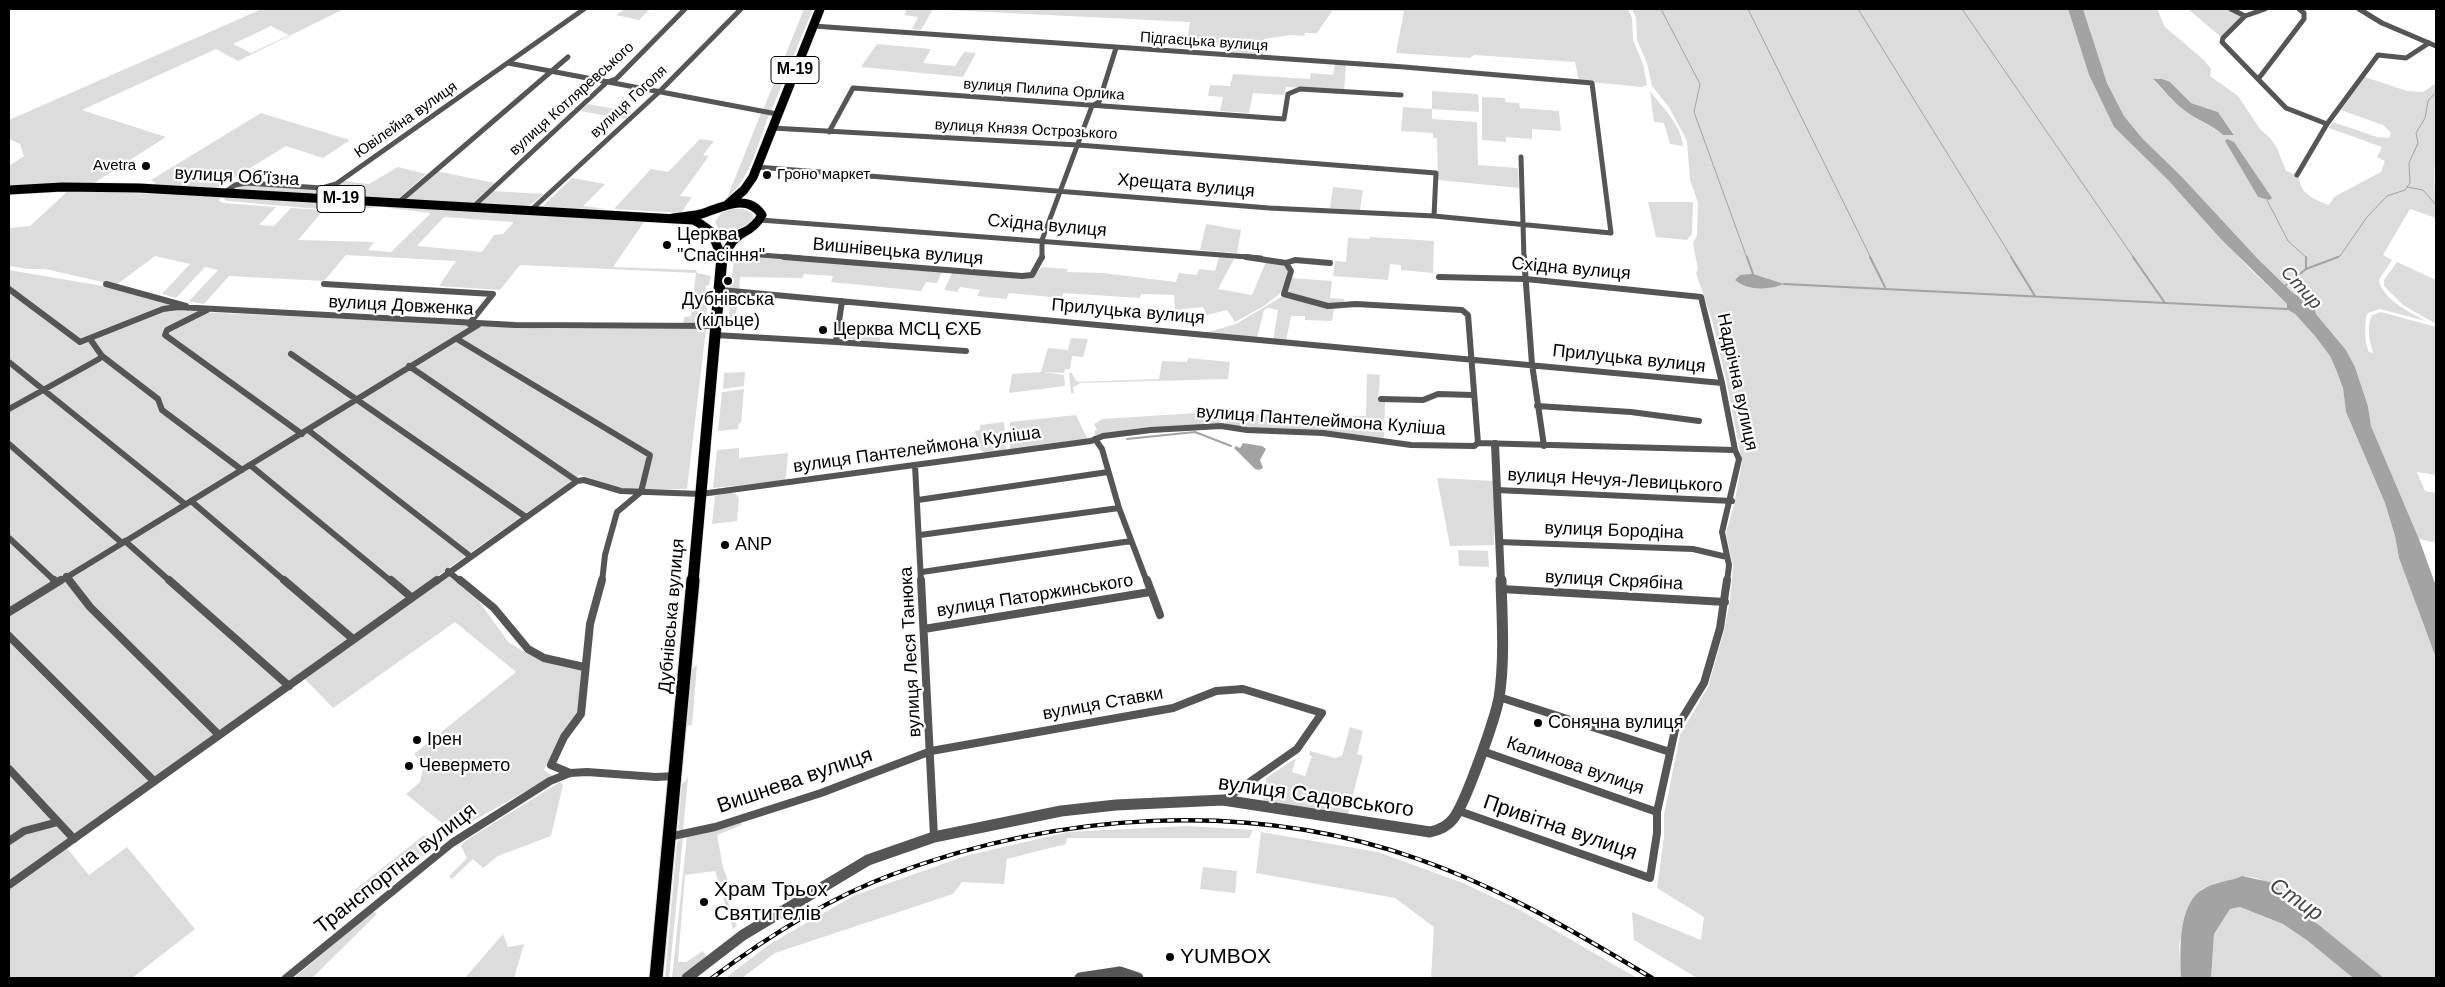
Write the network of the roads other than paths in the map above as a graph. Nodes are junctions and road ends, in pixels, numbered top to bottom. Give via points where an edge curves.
1 (584, 9) edge
2 (685, 9) edge
3 (741, 9) edge
4 (820, 9) edge
5 (2231, 9) edge
6 (2265, 9) edge
7 (2299, 9) edge
8 (2360, 9) edge
9 (2245, 16) junction
10 (813, 26) junction
11 (2429, 43) junction
12 (2436, 46) edge
13 (1116, 48) junction
14 (568, 57) dead end
15 (508, 63) junction
16 (550, 72) junction
17 (2259, 78) junction
18 (607, 82) junction
19 (659, 92) junction
20 (1401, 95) dead end
21 (1092, 106) junction
22 (777, 114) junction
23 (2327, 124) junction
24 (772, 128) junction
25 (829, 132) junction
26 (1078, 145) junction
27 (1521, 157) dead end
28 (757, 167) junction
29 (2297, 175) dead end
30 (753, 177) junction
31 (9, 190) edge
32 (1060, 190) junction
33 (224, 193) junction
34 (399, 202) junction
35 (728, 204) junction
36 (753, 204) junction
37 (474, 206) junction
38 (715, 209) junction
39 (531, 210) junction
40 (1434, 216) junction
41 (673, 218) junction
42 (760, 220) junction
43 (705, 224) junction
44 (1522, 224) junction
45 (712, 233) junction
46 (742, 233) junction
47 (1612, 233) joint
48 (1042, 240) junction
49 (723, 256) junction
50 (1286, 263) junction
51 (1330, 263) dead end
52 (1438, 277) dead end
53 (1526, 279) junction
54 (106, 284) dead end
55 (324, 284) dead end
56 (9, 289) edge
57 (721, 290) junction
58 (1701, 297) joint
59 (842, 301) junction
60 (196, 309) junction
61 (208, 309) junction
62 (469, 324) junction
63 (478, 324) junction
64 (716, 330) junction
65 (90, 339) junction
66 (456, 339) junction
67 (836, 342) junction
68 (966, 352) dead end
69 (291, 354) dead end
70 (102, 356) junction
71 (1471, 360) junction
72 (9, 362) edge
73 (1532, 364) junction
74 (409, 366) junction
75 (1722, 383) junction
76 (43, 390) junction
77 (1473, 395) junction
78 (1380, 399) dead end
79 (356, 400) junction
80 (1537, 406) junction
81 (9, 409) edge
82 (1699, 421) dead end
83 (305, 432) junction
84 (1095, 440) junction
85 (1478, 443) junction
86 (9, 444) edge
87 (1495, 444) junction
88 (1544, 446) junction
89 (1735, 450) junction
90 (250, 465) junction
91 (915, 465) junction
92 (242, 470) junction
93 (1108, 472) junction
94 (577, 480) junction
95 (1497, 490) junction
96 (641, 492) junction
97 (700, 494) junction
98 (918, 500) junction
99 (1732, 501) junction
100 (188, 502) junction
101 (1119, 508) junction
102 (526, 517) junction
103 (920, 536) junction
104 (9, 538) edge
105 (1131, 541) junction
106 (124, 542) junction
107 (1499, 542) junction
108 (470, 556) junction
109 (1727, 557) junction
110 (448, 571) junction
111 (922, 572) junction
112 (66, 576) junction
113 (56, 582) junction
114 (1501, 589) junction
115 (1150, 592) junction
116 (411, 597) junction
117 (1725, 602) junction
118 (9, 612) edge
119 (1160, 615) dead end
120 (924, 629) junction
121 (9, 636) edge
122 (353, 640) junction
123 (584, 667) junction
124 (289, 686) junction
125 (1499, 696) junction
126 (219, 735) junction
127 (1482, 750) junction
128 (931, 751) junction
129 (1670, 752) junction
130 (9, 769) edge
131 (570, 773) junction
132 (676, 776) junction
133 (154, 782) junction
134 (1223, 800) junction
135 (1459, 811) junction
136 (1657, 812) junction
137 (58, 822) junction
138 (668, 837) junction
139 (934, 837) junction
140 (74, 839) junction
141 (9, 841) edge
142 (1650, 878) joint
143 (9, 885) edge
144 (1106, 976) edge
145 (286, 978) edge
146 (656, 978) edge
147 (688, 978) edge
148 (1080, 978) edge
149 (1138, 978) edge

1 - 15 street, Ювілейна вулиця
2 - 18 street, вулиця Котляревського via 616,80
3 - 19 street, вулиця Гоголя
4 - 10 main road, М-19
5 - 9 street
6 - 9 street
7 - 17 street via 2304,13 2304,19
8 - 11 street via 2382,23
9 - 17 street via 2221,40
10 - 13 street, Підгаєцька вулиця
10 - 22 main road, М-19
11 - 12 street
11 - 23 street via 2406,58 2378,55
13 - 21 street via 1099,102
13 - 47 street, Підгаєцька вулиця via 1592,83
14 - 16 street
15 - 16 street
15 - 33 street, Ювілейна вулиця via 336,184 322,188 246,182
16 - 18 street
16 - 34 street
17 - 23 street via 2286,108
18 - 19 street
18 - 37 street, вулиця Котляревського
19 - 22 street
19 - 39 street, вулиця Гоголя
20 - 21 street, вулиця Пилипа Орлика via 1300,89 1288,94 1284,119
21 - 25 street, вулиця Пилипа Орлика via 853,88
21 - 26 street
22 - 24 main road, М-19
23 - 29 street
24 - 25 street, вулиця Князя Острозького
24 - 28 main road, М-19
25 - 26 street, вулиця Князя Острозького
26 - 32 street
26 - 40 street, вулиця Князя Острозького via 1436,173
27 - 44 street, Прилуцька вулиця
28 - 30 main road, М-19
28 - 32 street, Хрещата вулиця
30 - 35 main road, М-19
30 - 36 main road, М-19
31 - 33 main road, вулиця Об’їзна / М-19 via 90,187
32 - 40 street, Хрещата вулиця via 1269,208
32 - 48 street
33 - 34 main road, вулиця Об’їзна / М-19
34 - 37 main road, вулиця Об’їзна / М-19
35 - 36 main road, М-19
35 - 38 main road, М-19
36 - 42 main road, М-19 via 760,209
37 - 39 main road, вулиця Об’їзна / М-19
38 - 41 main road, М-19
38 - 43 main road
39 - 41 main road, вулиця Об’їзна / М-19
40 - 44 street, Хрещата вулиця
41 - 43 main road, М-19
42 - 46 main road
42 - 48 street, Східна вулиця
43 - 45 main road
44 - 47 street, Хрещата вулиця
44 - 53 street, Прилуцька вулиця
45 - 46 main road
45 - 49 main road
46 - 49 main road
48 - 49 street, Вишнівецька вулиця via 1042,260 1034,273 1028,276 735,253
48 - 50 street, Східна вулиця via 1260,258
49 - 57 main road, Дубнівська вулиця
50 - 51 street, Східна вулиця via 1294,260
50 - 71 street via 1291,271 1284,294 1328,306 1356,304 1462,310 1468,315
52 - 53 street, Східна вулиця
53 - 58 street, Східна вулиця
53 - 73 street, Прилуцька вулиця
54 - 60 street
55 - 62 street via 493,294
56 - 65 street via 72,338 80,342
57 - 59 street, Прилуцька вулиця
57 - 64 main road, Дубнівська вулиця
58 - 75 street, Надрічна вулиця
59 - 67 street
59 - 71 street, Прилуцька вулиця
60 - 61 street, вулиця Довженка
60 - 65 street, вулиця Довженка via 163,309
61 - 62 street, вулиця Довженка
61 - 83 street via 167,330 165,335
62 - 63 street, вулиця Довженка
63 - 64 street, вулиця Довженка
63 - 66 street
64 - 67 street, вулиця Довженка
64 - 97 main road, Дубнівська вулиця
65 - 70 street
66 - 74 street
66 - 96 street via 650,456
67 - 68 street, вулиця Довженка
69 - 79 street
70 - 76 street
70 - 92 street via 158,399 162,410
71 - 73 street, Прилуцька вулиця
71 - 77 street
72 - 76 street
73 - 75 street, Прилуцька вулиця
73 - 80 street, Прилуцька вулиця
74 - 79 street
74 - 94 street
75 - 89 street, Надрічна вулиця
76 - 81 street
76 - 100 street
77 - 78 street via 1438,394 1423,400
77 - 85 street
79 - 83 street
79 - 102 street
80 - 82 street via 1631,412
80 - 88 street, Прилуцька вулиця
83 - 90 street
83 - 108 street
84 - 85 street, вулиця Пантелеймона Куліша via 1103,436 1151,430 1221,426 1323,433 1411,445 1474,446
84 - 91 street, вулиця Пантелеймона Куліша
84 - 93 street via 1102,449
85 - 87 street, вулиця Пантелеймона Куліша
86 - 106 street
87 - 88 street, вулиця Пантелеймона Куліша
87 - 95 street
88 - 89 street, вулиця Пантелеймона Куліша
89 - 99 street, Надрічна вулиця via 1739,459
90 - 92 street
90 - 116 street
91 - 97 street, вулиця Пантелеймона Куліша
91 - 98 street, вулиця Леся Танюка
92 - 100 street
93 - 98 street
93 - 101 street
94 - 96 street, вулиця Пантелеймона Куліша via 621,492
94 - 102 street
95 - 99 street, вулиця Нечуя-Левицького
95 - 107 street
96 - 97 street, вулиця Пантелеймона Куліша
96 - 123 street via 617,512 613,524 590,624
97 - 132 main road, Дубнівська вулиця
98 - 103 street, вулиця Леся Танюка
99 - 109 street, Надрічна вулиця via 1722,532
100 - 106 street
100 - 122 street
101 - 103 street
101 - 105 street
102 - 108 street
103 - 111 street, вулиця Леся Танюка
104 - 113 street
105 - 111 street
105 - 115 street
106 - 112 street
106 - 124 street
107 - 109 street, вулиця Бородіна via 1693,549
107 - 114 street
108 - 110 street
109 - 117 street, Надрічна вулиця
110 - 116 street
110 - 123 street via 494,608 528,648 544,658
111 - 120 street, вулиця Леся Танюка
112 - 113 street
112 - 126 street via 90,607
113 - 118 street
114 - 117 street, вулиця Скрябіна
114 - 125 street
115 - 119 street
115 - 120 street, вулиця Паторжинського
116 - 122 street
117 - 129 street, Надрічна вулиця via 1704,683 1675,730
120 - 128 street, вулиця Леся Танюка
121 - 133 street
122 - 124 street
123 - 131 street via 581,714 564,737 551,766
124 - 126 street
125 - 127 street
125 - 129 street
126 - 133 street
127 - 135 street
127 - 136 street, Калинова вулиця
128 - 134 street, вулиця Ставки via 1173,708 1198,696 1233,688 1322,713 1297,749
128 - 138 street, Вишнева вулиця via 804,799 716,827
128 - 139 street, вулиця Леся Танюка
129 - 136 street, Надрічна вулиця
130 - 137 street
131 - 132 street, Транспортна вулиця
131 - 145 street, Транспортна вулиця via 550,781 452,843
132 - 138 main road, Дубнівська вулиця
133 - 140 street
134 - 135 street, вулиця Садовського via 1430,832 1453,822
134 - 139 street, вулиця Садовського via 1061,811
135 - 142 street, Привітна вулиця
136 - 142 street, Надрічна вулиця via 1658,833
137 - 140 street
137 - 141 street via 24,831
138 - 146 main road, Дубнівська вулиця
139 - 147 street, вулиця Садовського via 868,860 743,935
140 - 143 street
144 - 148 street
144 - 149 street via 1120,972

